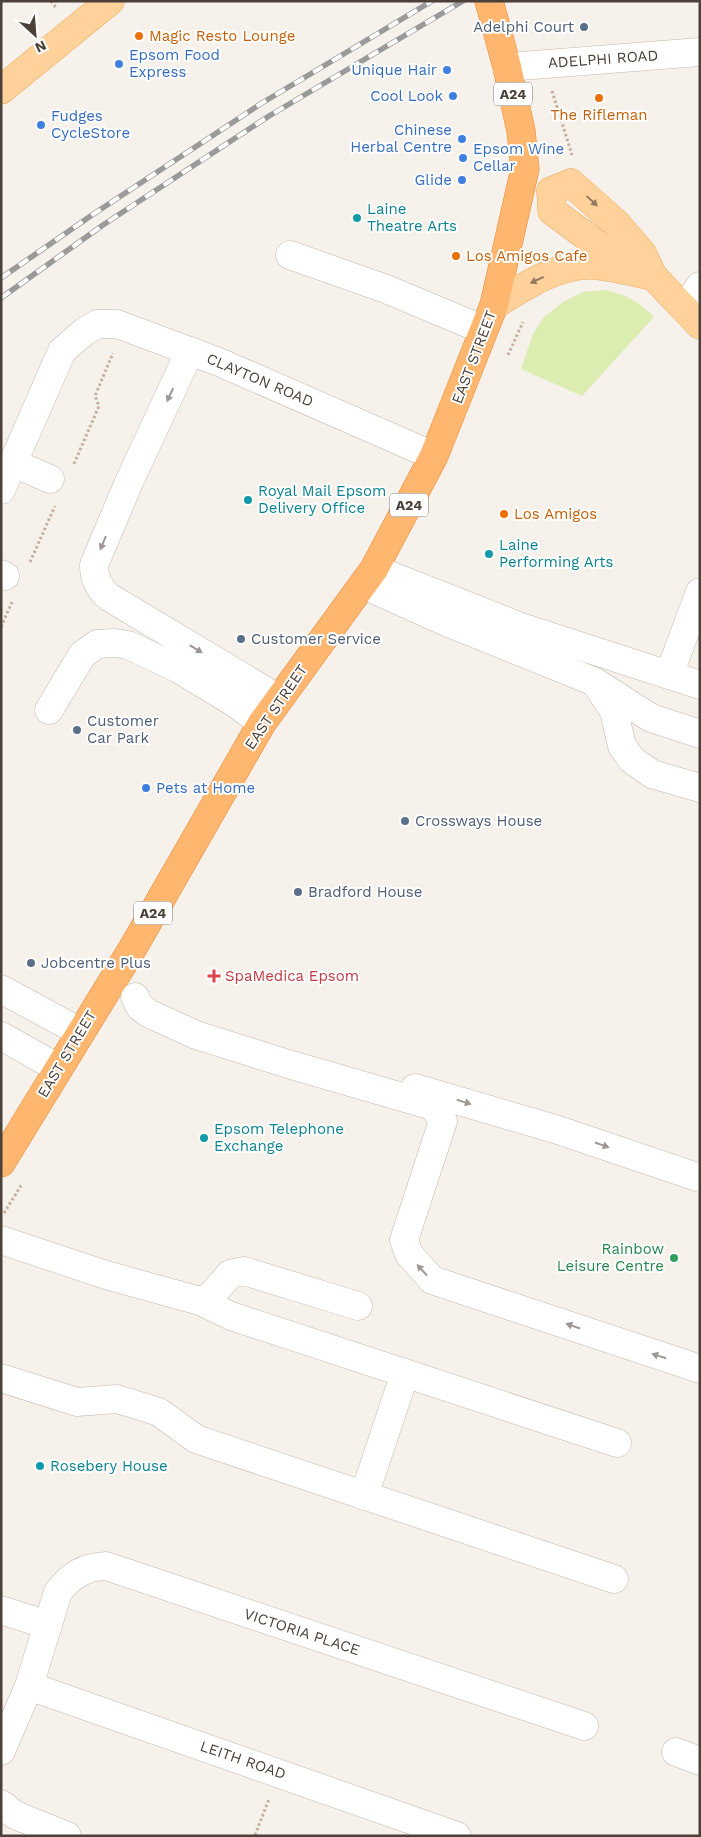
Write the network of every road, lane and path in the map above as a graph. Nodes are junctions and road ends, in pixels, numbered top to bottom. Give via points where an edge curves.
1 (110, 1) edge
2 (489, 1) edge
3 (700, 52) edge
4 (507, 67) junction
5 (1, 90) edge
6 (552, 90) dead end
7 (577, 162) dead end
8 (525, 168) junction
9 (290, 255) dead end
10 (652, 276) junction
11 (700, 286) edge
12 (494, 305) junction
13 (692, 317) edge
14 (484, 330) junction
15 (190, 351) junction
16 (434, 456) junction
17 (13, 463) junction
18 (50, 479) dead end
19 (1, 490) edge
20 (369, 577) junction
21 (700, 592) edge
22 (668, 676) junction
23 (594, 682) junction
24 (700, 684) edge
25 (279, 699) junction
26 (49, 710) dead end
27 (262, 724) junction
28 (700, 734) edge
29 (700, 788) edge
30 (108, 985) junction
31 (1, 988) edge
32 (135, 997) junction
33 (80, 1032) junction
34 (1, 1036) edge
35 (58, 1068) junction
36 (1, 1162) edge
37 (700, 1178) edge
38 (1, 1240) edge
39 (198, 1300) junction
40 (358, 1306) dead end
41 (700, 1369) edge
42 (406, 1373) junction
43 (1, 1378) edge
44 (617, 1443) dead end
45 (364, 1496) junction
46 (614, 1580) dead end
47 (1, 1610) edge
48 (48, 1625) junction
49 (29, 1686) junction
50 (584, 1726) dead end
51 (1, 1751) edge
52 (278, 1772) junction
53 (1, 1804) edge
54 (40, 1831) edge
55 (255, 1835) edge
56 (67, 1836) edge
57 (457, 1836) edge

1 - 5 main road
2 - 4 highway, EAST STREET / A24
3 - 4 street, ADELPHI ROAD
4 - 8 highway, EAST STREET / A24 via 521,131
6 - 7 path via 572,156
8 - 10 main road via 551,191 571,183 584,194 642,253
8 - 12 highway, EAST STREET / A24
9 - 14 street via 386,289
10 -> 12 main road via 589,265 565,268 534,281
10 - 13 main road
11 - 13 street
12 - 14 highway, EAST STREET / A24
14 - 16 highway, EAST STREET / A24
15 - 16 street, CLAYTON ROAD
15 - 17 street, CLAYTON ROAD via 117,324 97,324 84,332 62,351
15 -> 25 street via 126,490 94,565 94,574 102,591 109,597
16 - 20 highway, EAST STREET / A24
17 - 18 street
17 - 19 street
20 - 22 street
20 - 23 street via 444,621
20 - 25 highway, EAST STREET / A24
21 - 22 street
22 - 24 street
23 - 28 street via 651,718
23 - 29 street via 614,711 622,746 632,760 652,774
25 - 27 highway, EAST STREET / A24
26 - 27 street via 82,655 97,644 115,643 128,645 179,669 235,703
27 - 30 highway, EAST STREET / A24 via 134,946
30 - 32 street
30 - 33 highway, EAST STREET / A24
31 - 33 street
32 -> 37 street via 201,1025 556,1129
41 -> 32 street via 432,1280 409,1254 404,1240 443,1121 433,1106 196,1035 150,1014 140,1007
33 - 35 highway, EAST STREET / A24
34 - 35 street
35 - 36 highway, EAST STREET / A24
38 - 39 street via 106,1275
39 - 40 street via 211,1296 230,1274 244,1271
39 - 42 street via 231,1316
42 - 44 street
42 - 45 street
43 - 45 street via 77,1402 117,1399 159,1412 196,1439
45 - 46 street
47 - 48 street
48 - 49 street, VICTORIA PLACE
48 - 50 street, VICTORIA PLACE via 58,1592 68,1580 81,1572 106,1566
49 - 51 street, VICTORIA PLACE
49 - 52 street, LEITH ROAD
52 - 55 path
52 - 57 street, LEITH ROAD
53 - 54 street
54 - 56 street

